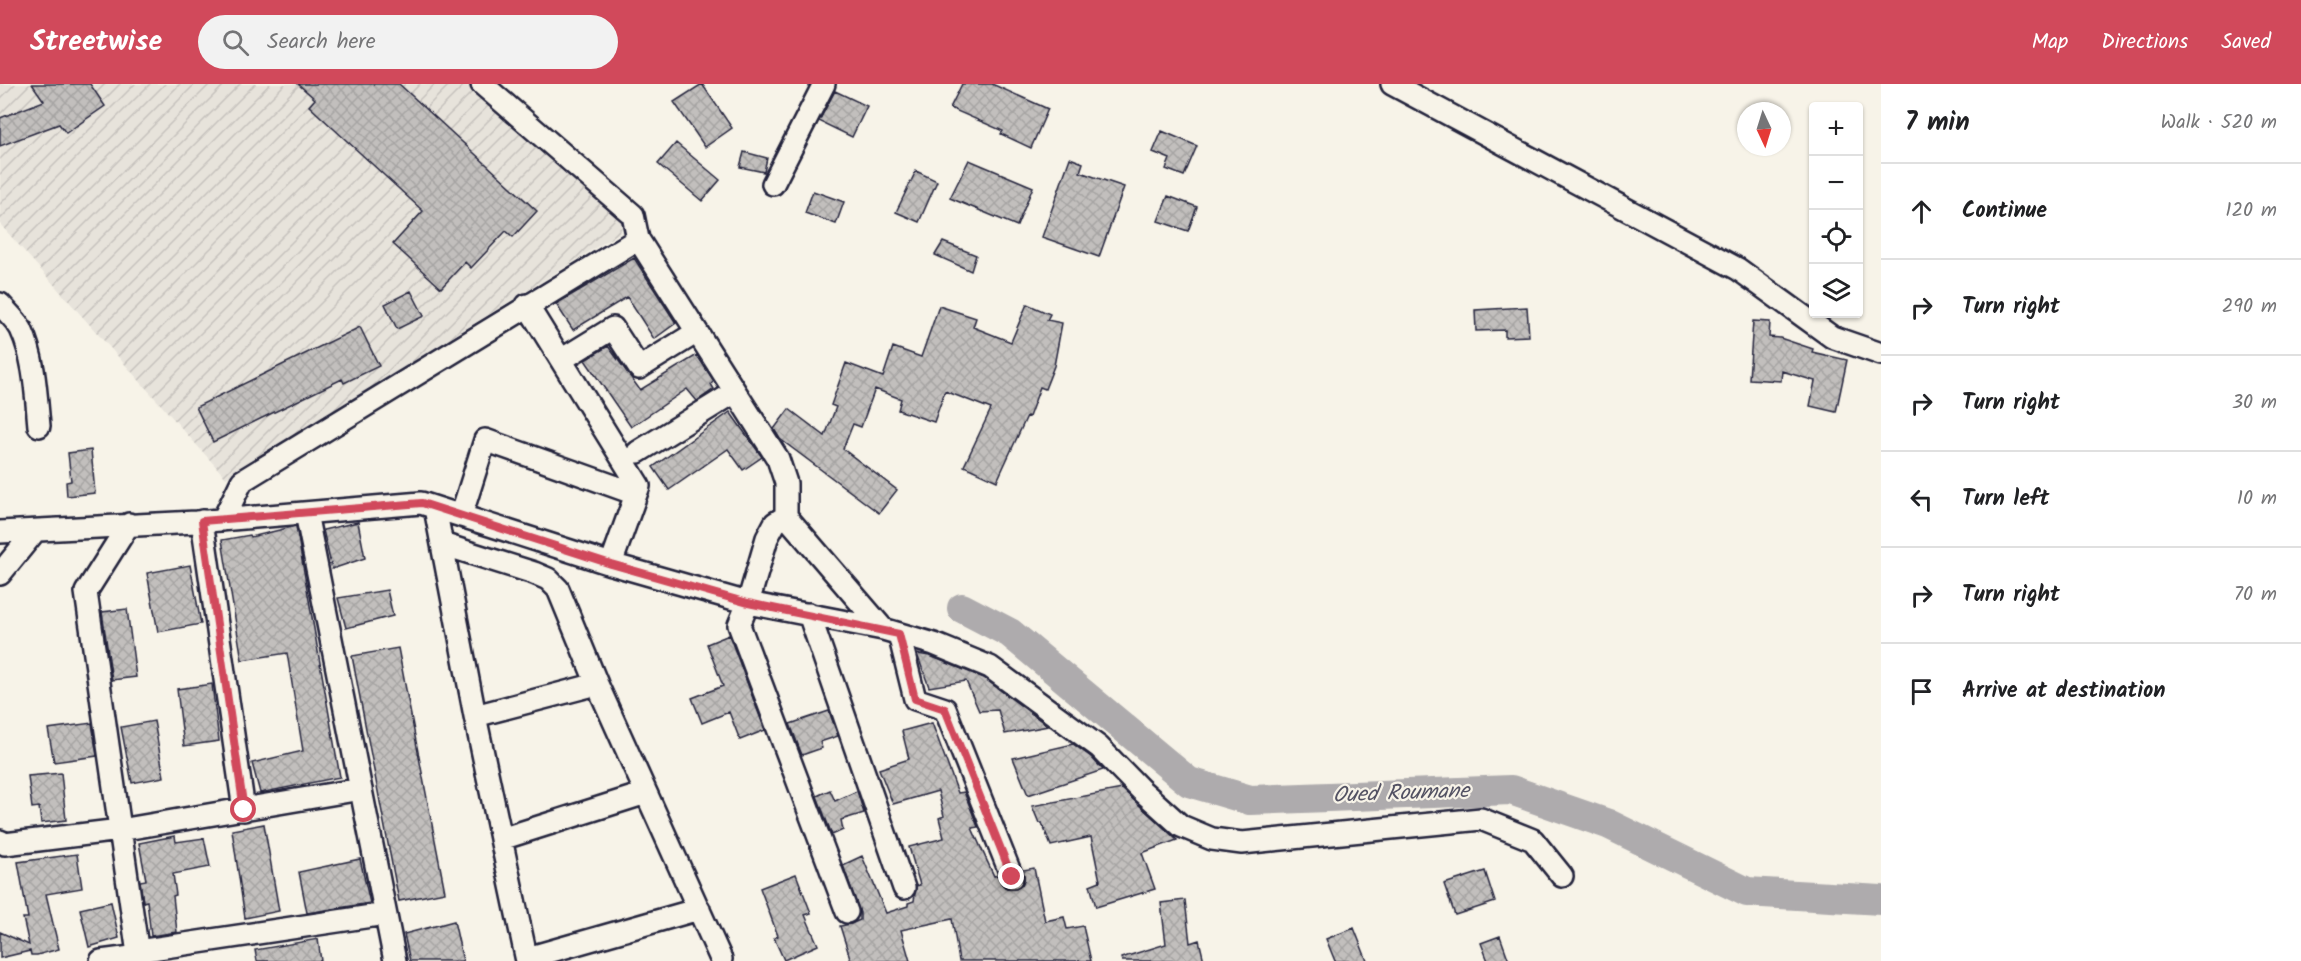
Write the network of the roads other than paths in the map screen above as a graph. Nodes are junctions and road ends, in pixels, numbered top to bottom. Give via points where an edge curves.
1 (482, 84) edge
2 (824, 84) edge
3 (1392, 84) edge
4 (772, 184) dead end
5 (638, 239) junction
6 (0, 304) edge
7 (527, 305) junction
8 (697, 332) junction
9 (1881, 354) edge
10 (561, 360) junction
11 (735, 392) junction
12 (39, 426) dead end
13 (639, 452) dead end
14 (636, 494) junction
15 (435, 508) junction
16 (306, 513) junction
17 (461, 516) junction
18 (786, 516) junction
19 (212, 521) junction
20 (129, 524) junction
21 (35, 531) junction
22 (0, 532) edge
23 (442, 544) junction
24 (611, 564) junction
25 (0, 574) edge
26 (748, 603) junction
27 (809, 615) junction
28 (891, 631) junction
29 (597, 684) junction
30 (475, 716) junction
31 (361, 789) junction
32 (646, 793) junction
33 (244, 810) junction
34 (120, 830) junction
35 (501, 839) junction
36 (0, 841) edge
37 (1562, 876) dead end
38 (1012, 877) dead end
39 (904, 888) dead end
40 (699, 909) junction
41 (847, 912) dead end
42 (385, 914) junction
43 (139, 956) edge
44 (721, 959) dead end
45 (527, 960) edge
46 (101, 961) edge
47 (395, 961) edge

1 - 5 street via 633,215
2 - 4 street
3 - 9 street via 1738,268 1832,337
5 - 7 street
5 - 8 street
6 - 12 street via 20,327 27,346
7 - 10 street
7 - 19 street via 242,481
8 - 10 street via 639,368 613,328
8 - 11 street
10 - 14 street via 639,486
11 - 13 street
11 - 18 street via 778,459 786,483
14 - 17 street via 485,440
14 - 24 street
15 - 16 street via 422,503
15 - 17 street
15 - 23 street
16 - 19 street
16 - 31 street
17 - 24 street
18 - 26 street via 775,524 767,538
18 - 28 street
19 - 20 street
19 - 33 street
20 - 21 street
20 - 34 street via 86,592
21 - 22 street
21 - 25 street
23 - 29 street via 548,579 564,600
23 - 30 street
24 - 26 street
26 - 27 street
26 - 41 street via 739,625
27 - 28 street
27 - 39 street
28 - 37 street via 990,667 1099,747 1180,826 1212,839 1242,843 1285,840 1481,819 1533,840
28 - 38 street via 915,699 945,709
29 - 30 street
29 - 32 street
30 - 35 street
31 - 33 street
31 - 42 street
32 - 35 street
32 - 40 street
33 - 34 street
34 - 36 street via 5,844
34 - 43 street
35 - 45 street
40 - 44 street
40 - 45 street
42 - 43 street
42 - 47 street
43 - 46 street

